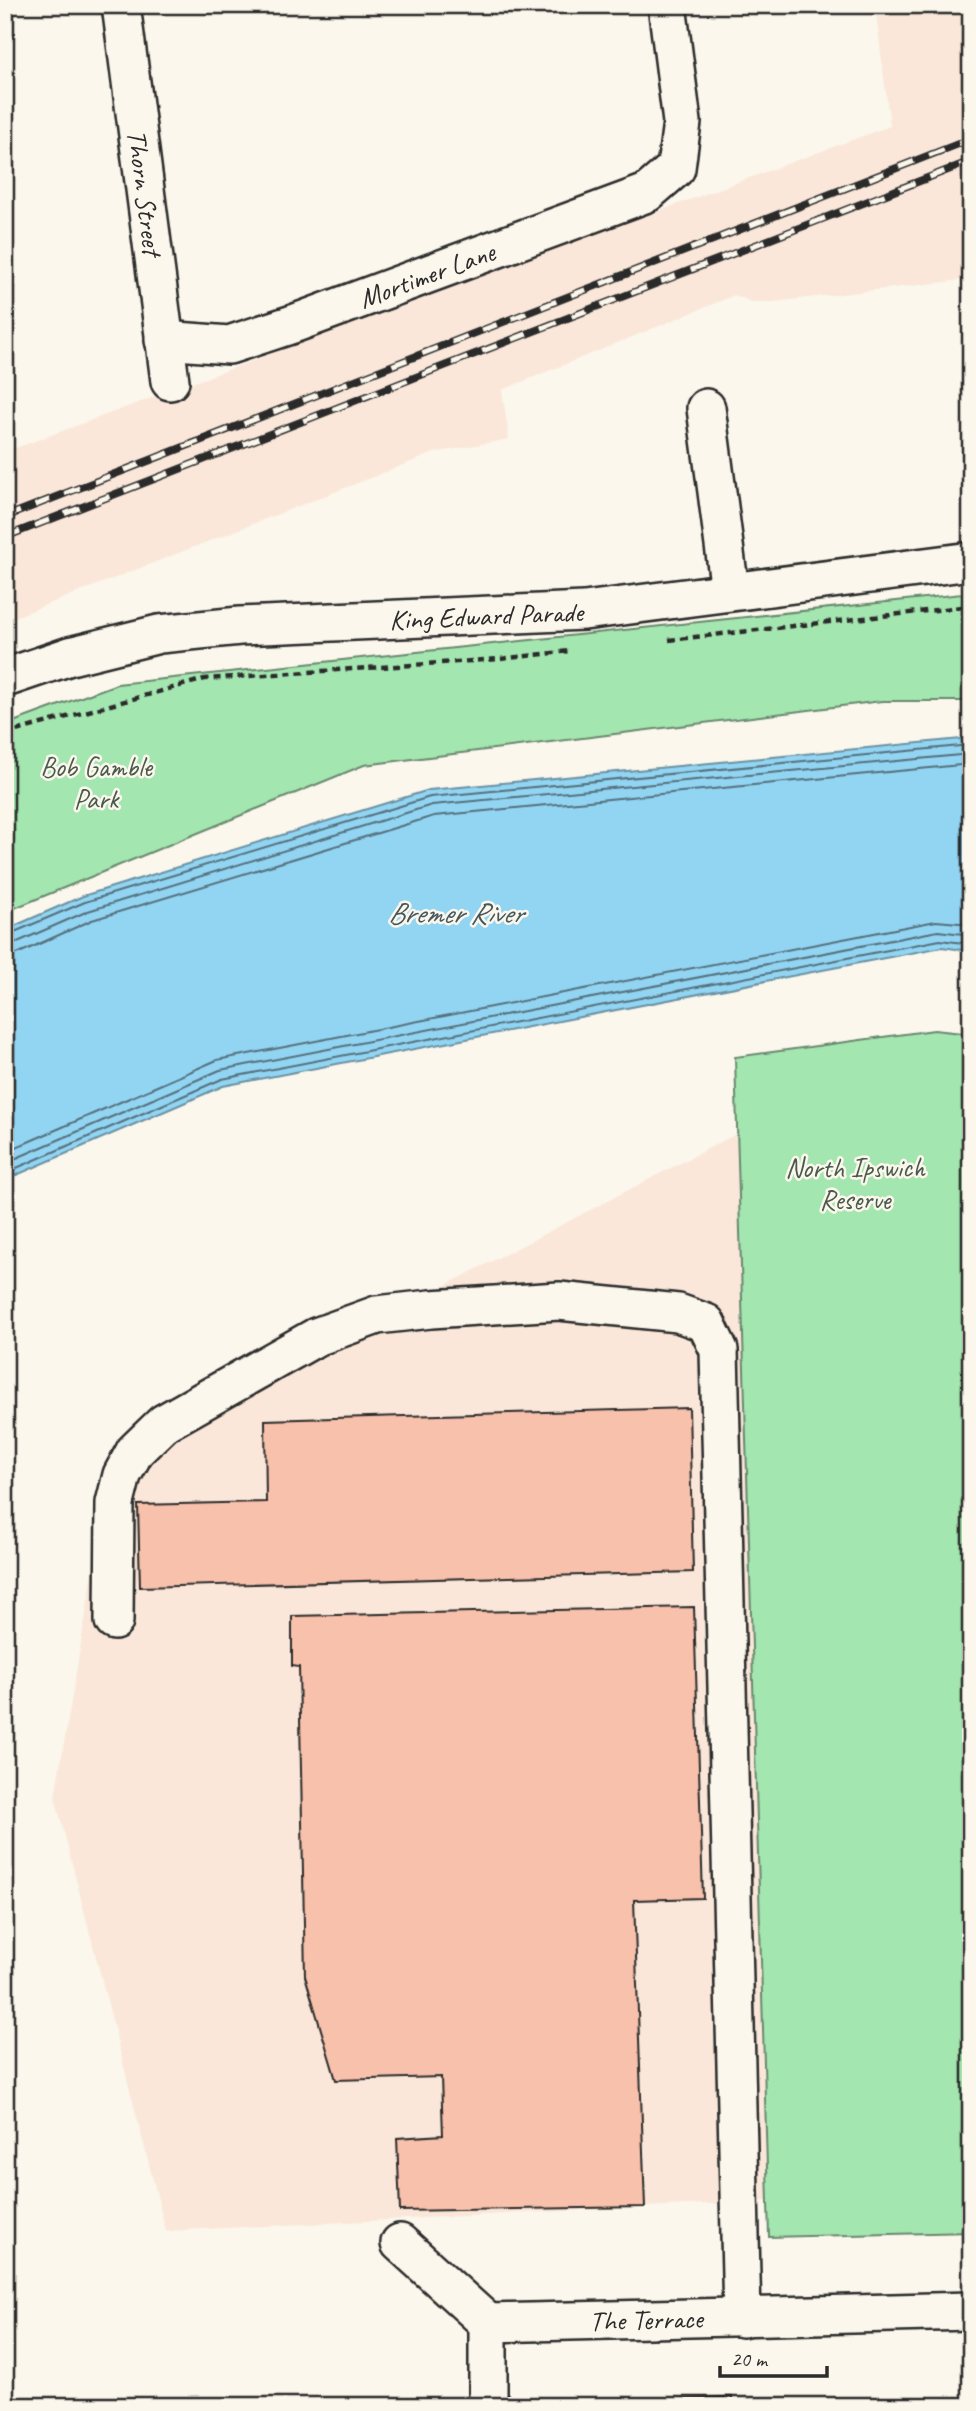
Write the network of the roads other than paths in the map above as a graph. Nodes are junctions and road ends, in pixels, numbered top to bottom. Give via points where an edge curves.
1 (121, 5) edge
2 (667, 5) edge
3 (164, 340) junction
4 (170, 381) dead end
5 (706, 408) dead end
6 (971, 561) edge
7 (730, 591) junction
8 (5, 678) edge
9 (114, 1621) dead end
10 (400, 2244) dead end
11 (971, 2311) edge
12 (742, 2318) junction
13 (488, 2323) junction
14 (488, 2406) edge

1 - 3 street, Thorn Street
2 - 3 street, Mortimer Lane via 682,122 676,168 647,194 229,345
3 - 4 street, Thorn Street
5 - 7 street
6 - 7 street, King Edward Parade
7 - 8 street, King Edward Parade via 584,611 240,626 159,634
9 - 12 street via 116,1503 122,1475 135,1451 164,1423 316,1337 377,1315 559,1301 678,1313 706,1323 719,1350
10 - 13 street
11 - 12 street, The Terrace
12 - 13 street, The Terrace
13 - 14 street

